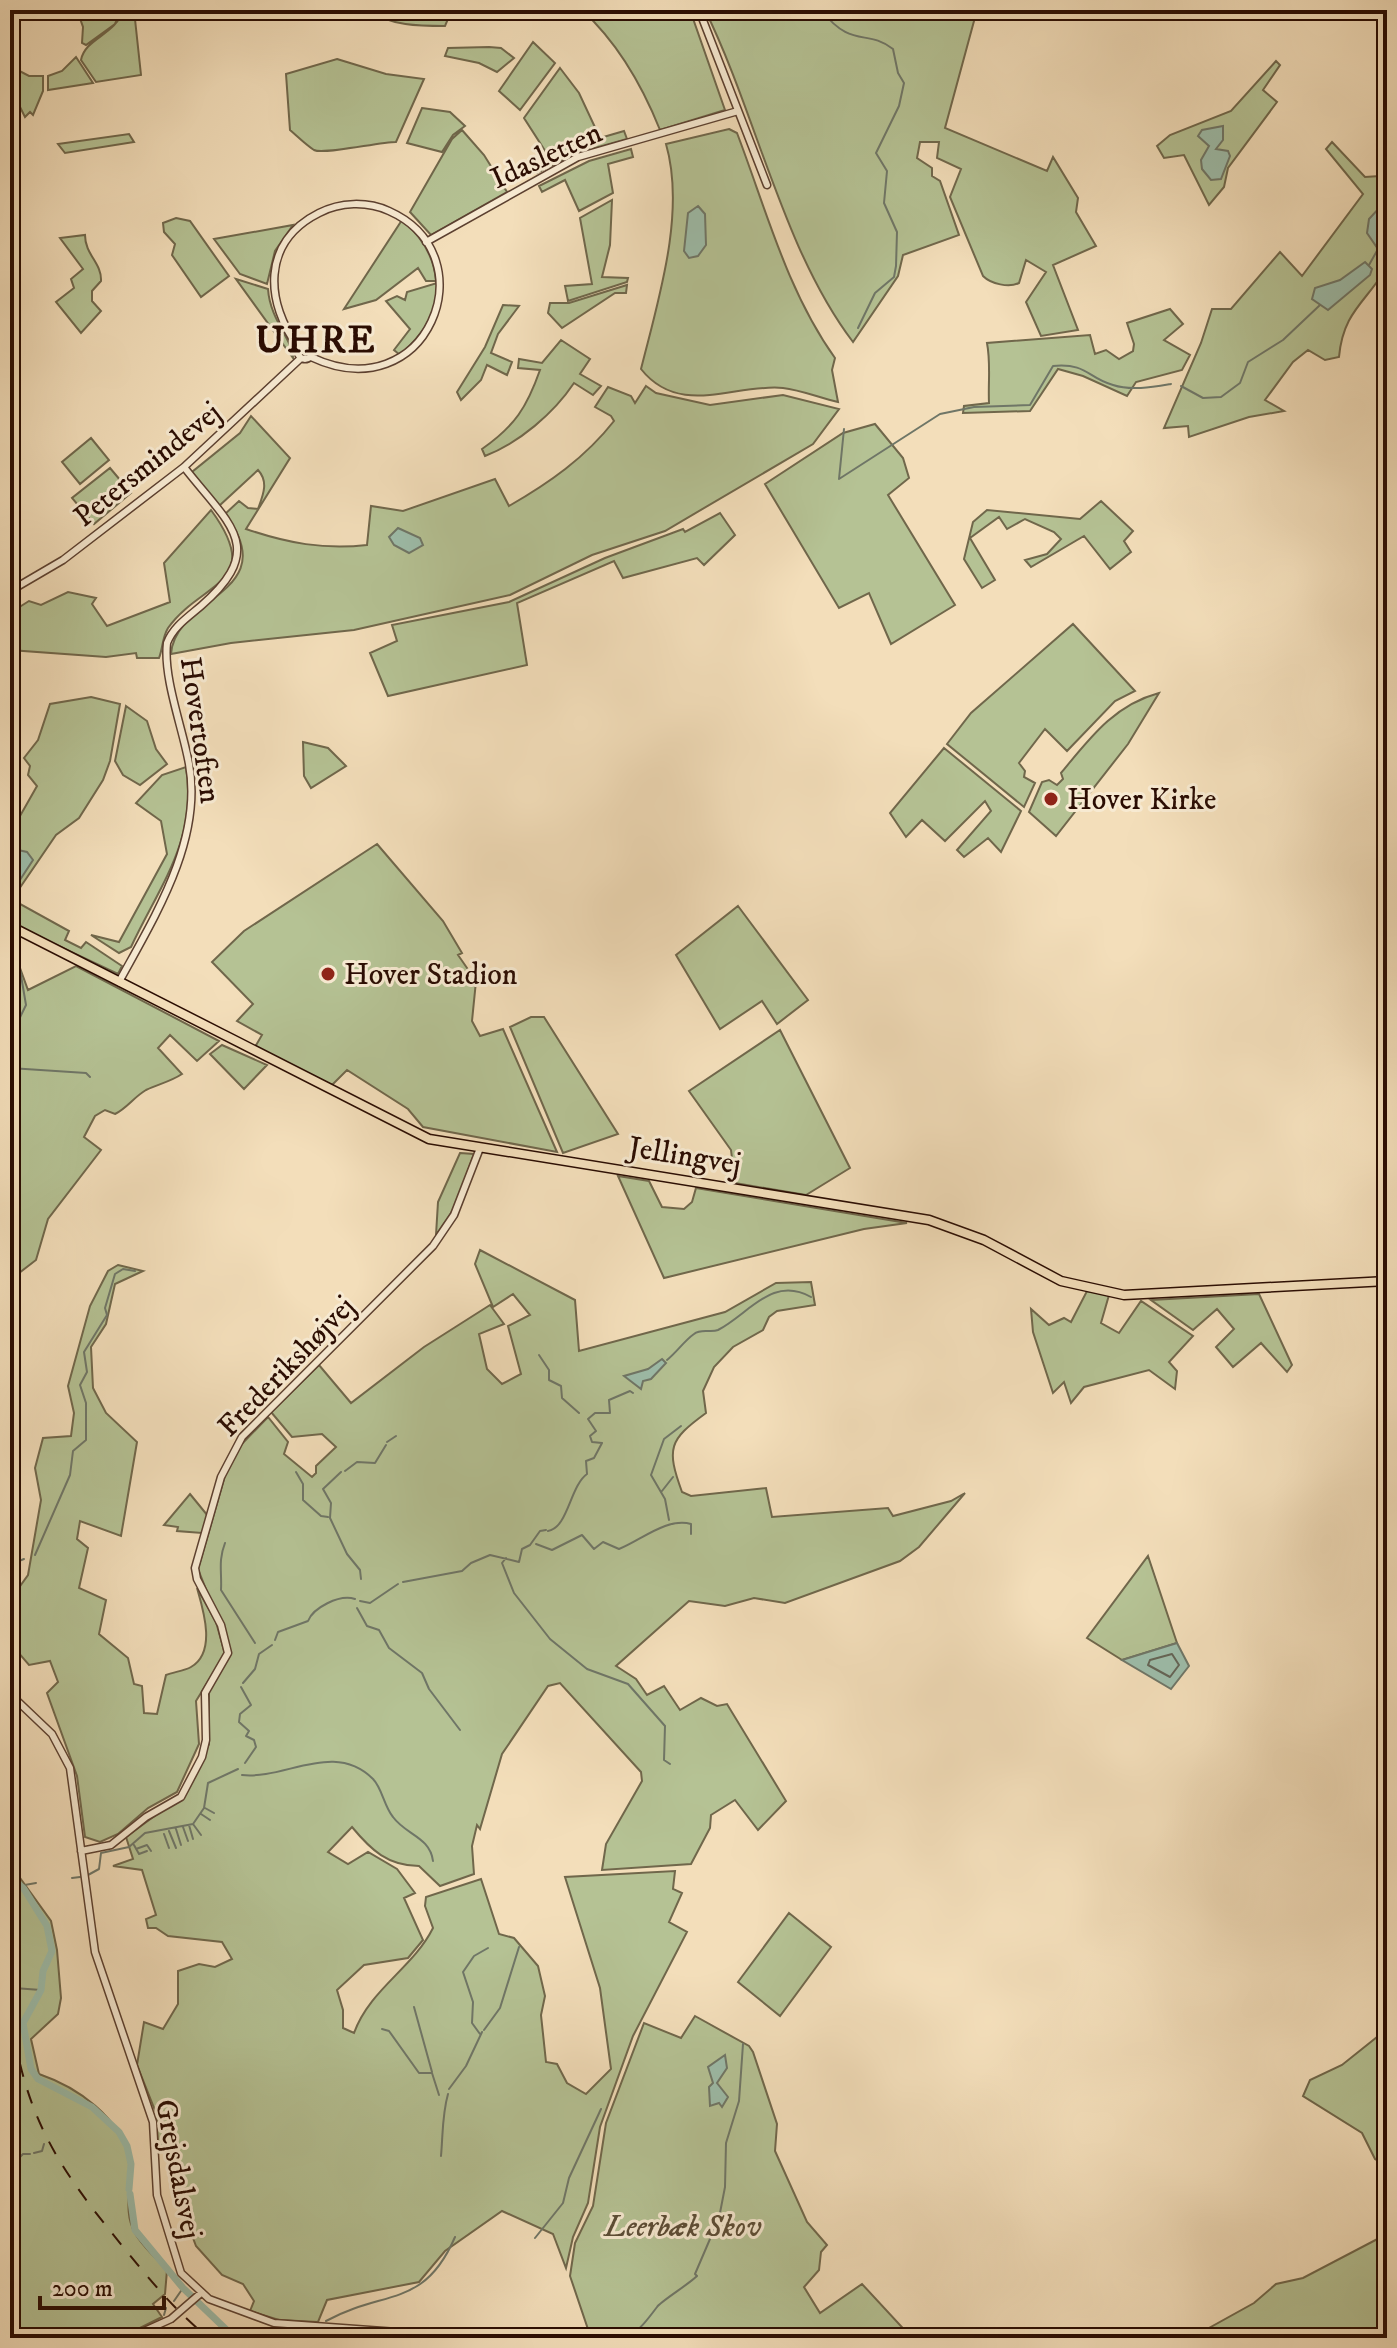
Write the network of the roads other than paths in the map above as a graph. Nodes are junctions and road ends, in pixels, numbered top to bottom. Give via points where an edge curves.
1 (699, 10) edge
2 (738, 111) junction
3 (767, 185) dead end
4 (426, 242) junction
5 (299, 348) junction
6 (311, 357) junction
7 (301, 358) junction
8 (184, 467) junction
9 (10, 591) edge
10 (10, 926) edge
11 (119, 982) junction
12 (480, 1148) junction
13 (1387, 1281) edge
14 (10, 1694) edge
15 (81, 1851) junction
16 (197, 2297) junction
17 (129, 2338) edge
18 (479, 2338) edge

1 - 2 street
2 - 3 street
2 - 4 street, Idasletten via 578,157
4 - 5 street via 402,217 373,205 337,206 306,221 281,252 273,287 282,324
4 - 6 street via 437,268 439,295 418,343 391,363 371,369 343,369
5 - 6 street via 309,346
5 - 7 street
6 - 7 street
7 - 8 street, Petersmindevej
8 - 9 street, Petersmindevej via 63,560
8 - 11 street, Hovertoften via 232,529 237,560 228,582 168,640 192,782 192,823 181,857
10 - 11 main road, Jellingvej
11 - 12 main road, Jellingvej via 414,1132
12 - 13 main road, Jellingvej via 929,1220 975,1236 1061,1281 1124,1295
12 - 15 street, Frederikshøjvej via 454,1215 433,1246 233,1450 195,1568 228,1646 227,1658 205,1693 205,1749 181,1797 111,1845
14 - 15 street, Grejsdalsvej via 45,1725 63,1751 73,1783
15 - 16 street, Grejsdalsvej via 95,1952 153,2122 157,2195 177,2266
16 - 17 street via 171,2319
16 - 18 street, Grejsdalsvej via 274,2323

